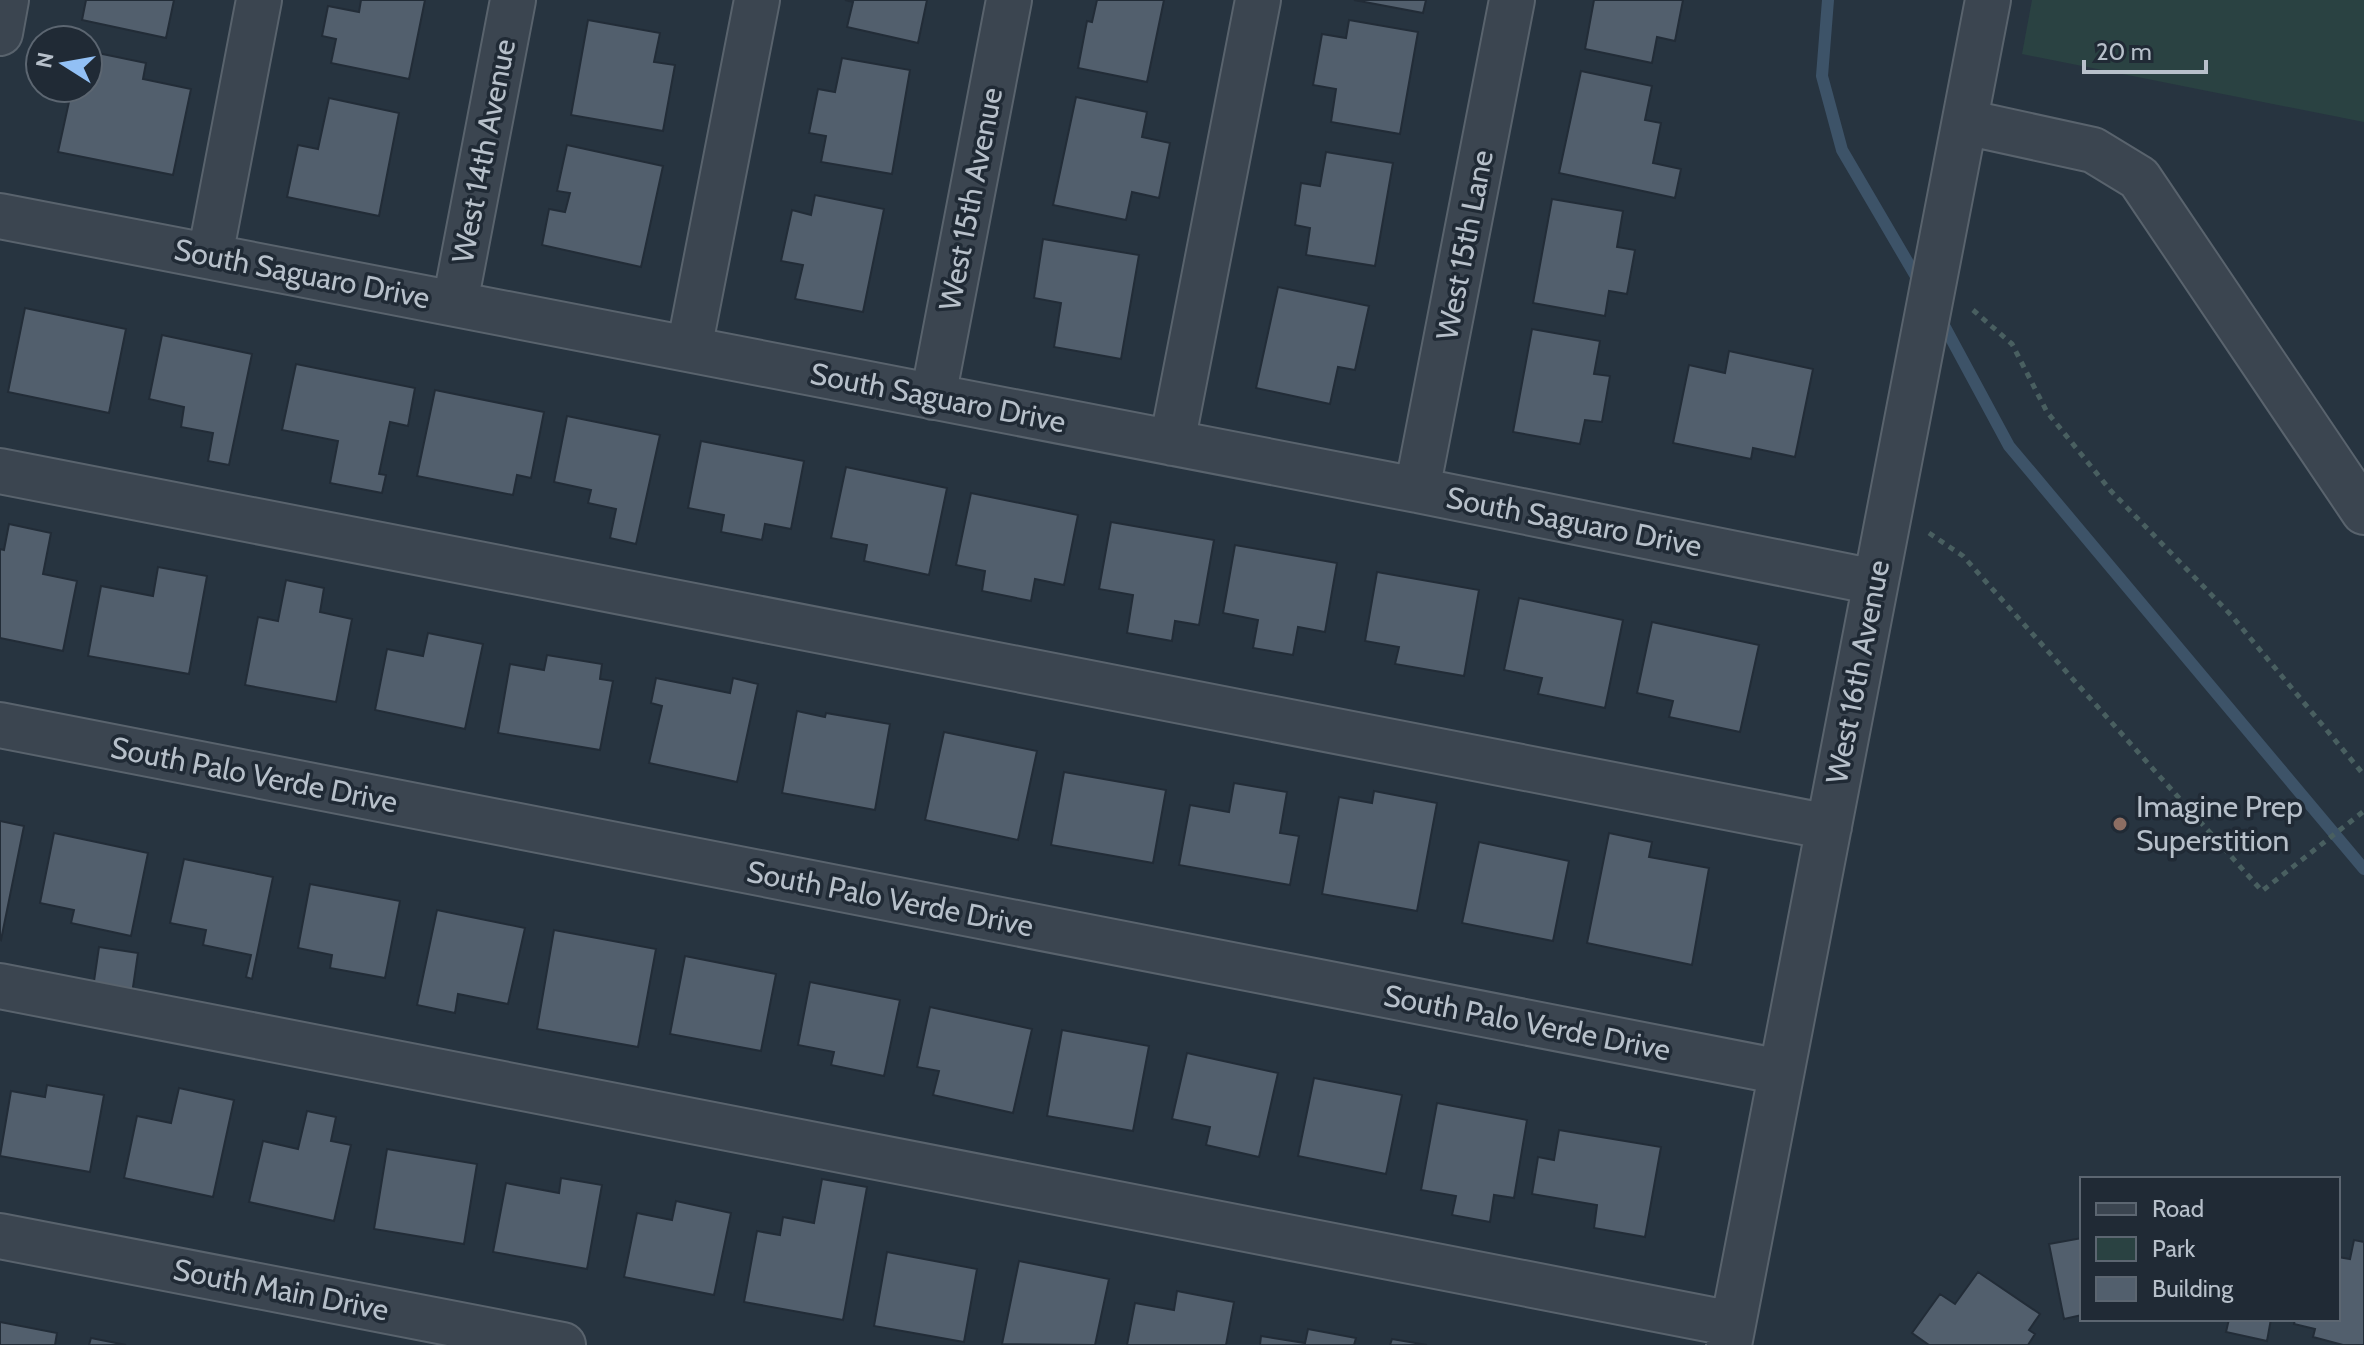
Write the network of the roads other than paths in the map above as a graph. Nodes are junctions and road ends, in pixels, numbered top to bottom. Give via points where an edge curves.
1 (6, 0) edge
2 (259, 0) edge
3 (513, 0) edge
4 (757, 0) edge
5 (1009, 0) edge
6 (1258, 0) edge
7 (1512, 0) edge
8 (1988, 0) edge
9 (0, 33) edge
10 (1965, 122) junction
11 (0, 216) edge
12 (210, 256) junction
13 (455, 303) junction
14 (689, 349) junction
15 (933, 397) junction
16 (1172, 443) junction
17 (0, 471) edge
18 (1417, 490) junction
19 (2364, 512) edge
20 (1875, 582) junction
21 (0, 725) edge
22 (1829, 827) junction
23 (0, 986) edge
24 (1781, 1072) junction
25 (0, 1236) edge
26 (1731, 1335) edge
27 (563, 1345) edge

1 - 9 street
2 - 12 street
3 - 13 street, West 14th Avenue
4 - 14 street
5 - 15 street, West 15th Avenue
6 - 16 street
7 - 18 street, West 15th Lane
8 - 10 street, West 16th Avenue
10 - 19 street via 2093,150 2139,178
10 - 20 street, West 16th Avenue
11 - 12 street, South Saguaro Drive
12 - 13 street, South Saguaro Drive
13 - 14 street, South Saguaro Drive
14 - 15 street, South Saguaro Drive
15 - 16 street, South Saguaro Drive
16 - 18 street, South Saguaro Drive
17 - 22 street
18 - 20 street, South Saguaro Drive
20 - 22 street, West 16th Avenue
21 - 24 street, South Palo Verde Drive
22 - 24 street, West 16th Avenue
23 - 26 street
24 - 26 street, West 16th Avenue
25 - 27 street, South Main Drive

